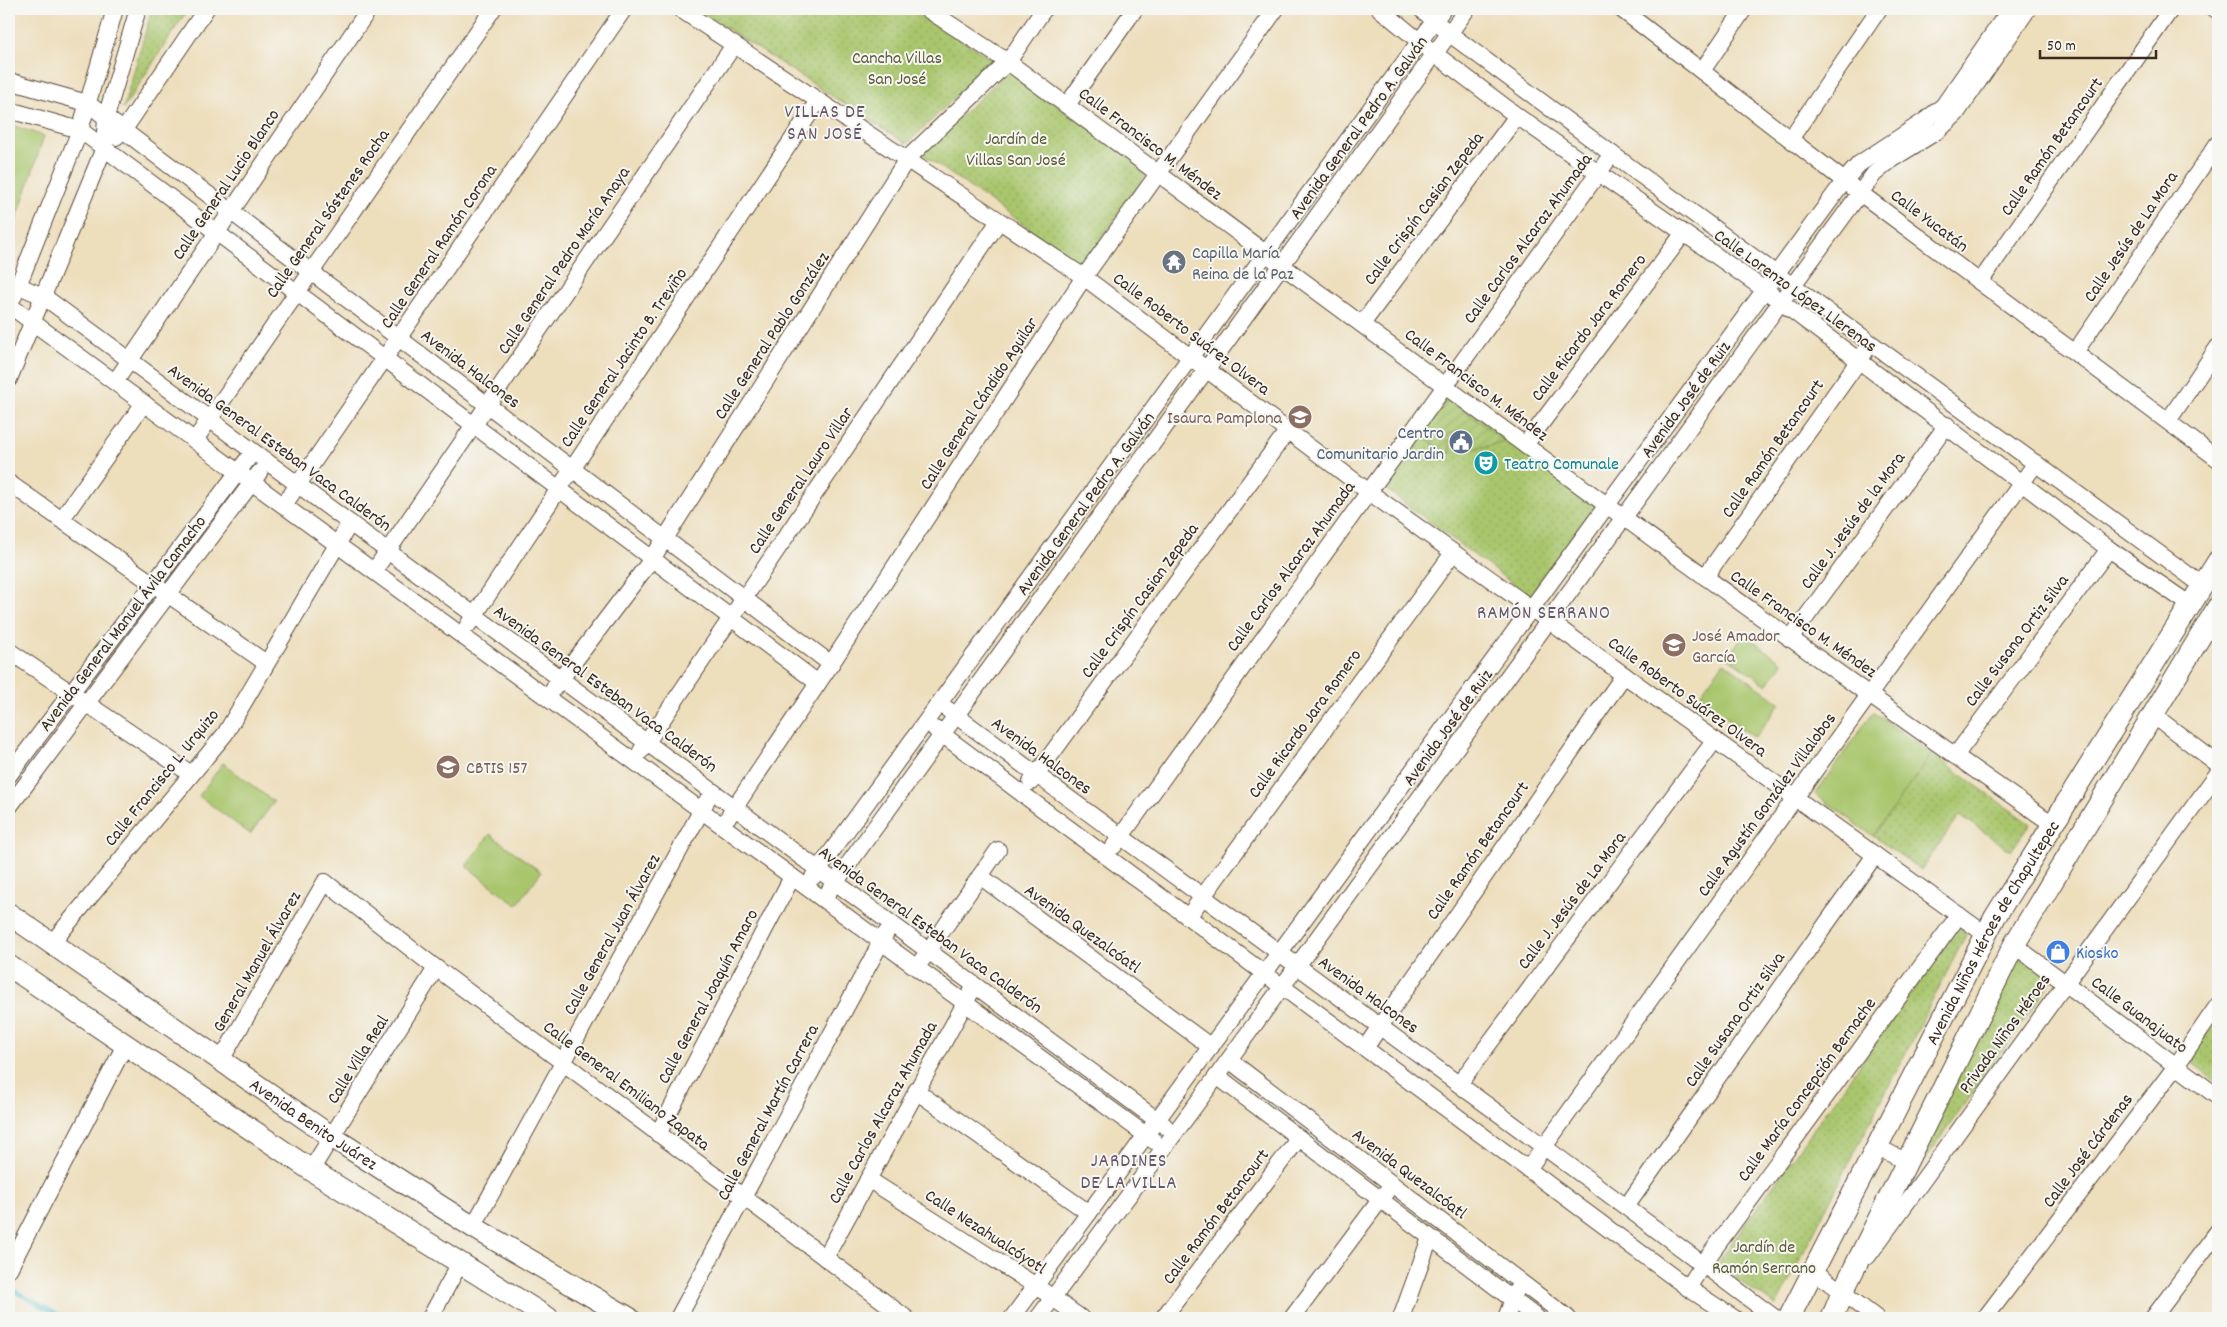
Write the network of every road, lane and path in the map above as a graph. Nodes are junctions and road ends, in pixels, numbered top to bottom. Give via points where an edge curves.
1 (115, 9) edge
2 (138, 9) edge
3 (206, 9) edge
4 (369, 9) edge
5 (493, 9) edge
6 (624, 9) edge
7 (680, 9) edge
8 (927, 9) edge
9 (1044, 9) edge
10 (1135, 9) edge
11 (1276, 9) edge
12 (1380, 9) edge
13 (1421, 9) edge
14 (1467, 9) edge
15 (1621, 9) edge
16 (1744, 9) edge
17 (1879, 9) edge
18 (2010, 9) edge
19 (2028, 9) edge
20 (2171, 9) edge
21 (1439, 14) edge
22 (1450, 34) junction
23 (1420, 41) junction
24 (734, 45) junction
25 (1436, 54) junction
26 (1008, 62) junction
27 (1702, 70) junction
28 (9, 81) edge
29 (818, 101) junction
30 (87, 103) junction
31 (1067, 106) junction
32 (9, 110) edge
33 (1517, 116) junction
34 (106, 118) junction
35 (80, 130) junction
36 (123, 130) junction
37 (1791, 138) junction
38 (2218, 143) edge
39 (104, 148) junction
40 (1612, 154) junction
41 (907, 159) junction
42 (1157, 172) junction
43 (1598, 174) junction
44 (1845, 180) junction
45 (1860, 192) junction
46 (231, 212) junction
47 (999, 221) junction
48 (217, 232) junction
49 (1683, 234) junction
50 (1266, 253) junction
51 (1283, 265) junction
52 (311, 272) junction
53 (1777, 273) junction
54 (1084, 277) junction
55 (1980, 282) junction
56 (13, 284) edge
57 (1792, 285) junction
58 (1765, 290) junction
59 (297, 292) junction
60 (43, 296) junction
61 (1781, 302) junction
62 (9, 306) edge
63 (32, 322) junction
64 (1362, 324) junction
65 (399, 338) junction
66 (1872, 342) junction
67 (2218, 347) edge
68 (2076, 351) junction
69 (1191, 357) junction
70 (385, 359) junction
71 (129, 360) junction
72 (1859, 360) junction
73 (1207, 370) junction
74 (9, 379) edge
75 (115, 382) junction
76 (1445, 386) junction
77 (144, 403) junction
78 (488, 405) junction
79 (209, 419) junction
80 (2168, 421) junction
81 (1947, 425) junction
82 (474, 426) junction
83 (1288, 430) junction
84 (195, 440) junction
85 (1525, 445) junction
86 (253, 452) junction
87 (2218, 459) edge
88 (267, 462) junction
89 (2036, 463) junction
90 (572, 469) junction
91 (238, 472) junction
92 (252, 482) junction
93 (2022, 482) junction
94 (9, 483) edge
95 (298, 485) junction
96 (558, 489) junction
97 (1368, 492) junction
98 (284, 505) junction
99 (1607, 505) junction
100 (1623, 518) junction
101 (61, 520) junction
102 (350, 523) junction
103 (665, 538) junction
104 (337, 544) junction
105 (2109, 549) junction
106 (388, 552) junction
107 (1453, 552) junction
108 (652, 558) junction
109 (2218, 560) edge
110 (374, 571) junction
111 (1705, 577) junction
112 (153, 584) junction
113 (2202, 584) junction
114 (168, 594) junction
115 (744, 598) junction
116 (2189, 604) junction
117 (2218, 607) edge
118 (1532, 609) junction
119 (474, 615) junction
120 (731, 618) junction
121 (1548, 620) junction
122 (461, 635) junction
123 (1790, 639) junction
124 (9, 651) edge
125 (266, 664) junction
126 (831, 664) junction
127 (1624, 675) junction
128 (561, 679) junction
129 (818, 683) junction
130 (71, 692) junction
131 (1870, 694) junction
132 (547, 698) junction
133 (87, 703) junction
134 (939, 703) junction
135 (956, 716) junction
136 (2153, 716) junction
137 (925, 722) junction
138 (942, 734) junction
139 (1714, 740) junction
140 (646, 743) junction
141 (1955, 756) junction
142 (634, 761) junction
143 (2218, 764) edge
144 (2218, 773) edge
145 (191, 774) junction
146 (9, 775) edge
147 (1037, 775) junction
148 (712, 791) junction
149 (1022, 794) junction
150 (1795, 798) junction
151 (9, 807) edge
152 (734, 808) junction
153 (702, 810) junction
154 (2054, 825) junction
155 (722, 826) junction
156 (1120, 836) junction
157 (998, 850) dead end
158 (1875, 854) junction
159 (1106, 856) junction
160 (818, 870) junction
161 (792, 876) junction
162 (980, 876) junction
163 (325, 882) joint
164 (835, 882) junction
165 (806, 886) junction
166 (1202, 896) junction
167 (823, 899) junction
168 (9, 914) edge
169 (1959, 915) junction
170 (1188, 917) junction
171 (891, 924) junction
172 (1985, 934) junction
173 (881, 942) junction
174 (51, 944) junction
175 (2014, 945) junction
176 (928, 951) junction
177 (1280, 953) junction
178 (9, 966) edge
179 (1298, 966) junction
180 (436, 968) junction
181 (917, 968) junction
182 (1265, 974) junction
183 (2064, 983) junction
184 (975, 986) junction
185 (1282, 987) junction
186 (965, 1003) junction
187 (2218, 1004) edge
188 (1379, 1026) junction
189 (125, 1045) junction
190 (1212, 1047) junction
191 (1365, 1048) junction
192 (221, 1060) junction
193 (1229, 1060) junction
194 (563, 1063) junction
195 (2176, 1066) junction
196 (1217, 1076) junction
197 (1459, 1084) junction
198 (916, 1091) junction
199 (2218, 1097) edge
200 (1158, 1121) junction
201 (658, 1134) junction
202 (1175, 1134) junction
203 (1146, 1136) junction
204 (332, 1137) junction
205 (1299, 1138) junction
206 (1544, 1146) junction
207 (1877, 1147) junction
208 (1163, 1149) junction
209 (1907, 1162) junction
210 (1528, 1169) junction
211 (311, 1170) junction
212 (868, 1179) junction
213 (1392, 1184) junction
214 (744, 1198) junction
215 (1380, 1200) junction
216 (1626, 1207) junction
217 (1089, 1214) junction
218 (473, 1227) junction
219 (2218, 1231) edge
220 (1430, 1238) junction
221 (824, 1258) junction
222 (460, 1263) junction
223 (1702, 1264) junction
224 (9, 1269) edge
225 (1814, 1271) junction
226 (1519, 1281) junction
227 (1036, 1286) junction
228 (1688, 1288) junction
229 (1842, 1293) junction
230 (1052, 1299) junction
231 (1513, 1300) junction
232 (430, 1318) edge
233 (548, 1318) edge
234 (629, 1318) edge
235 (678, 1318) edge
236 (906, 1318) edge
237 (1012, 1318) edge
238 (1038, 1318) edge
239 (1081, 1318) edge
240 (1163, 1318) edge
241 (1292, 1318) edge
242 (1401, 1318) edge
243 (1506, 1318) edge
244 (1537, 1318) edge
245 (1568, 1318) edge
246 (1734, 1318) edge
247 (1775, 1318) edge
248 (1789, 1318) edge
249 (1832, 1318) edge
250 (1876, 1318) edge
251 (1985, 1318) edge
252 (2153, 1318) edge

1 - 30 street
2 - 34 street
3 - 36 street
4 - 46 street, Calle General Lucio Blanco
5 - 52 street, Calle General Sóstenes Rocha
6 - 65 street, Calle General Ramón Corona
7 - 24 street, Calle Roberto Suárez Olvera
8 - 26 street, Calle Francisco M. Méndez
9 - 26 street, Calle General Pablo González
10 - 31 street
11 - 42 street, Calle General Cándido Aguilar
12 - 23 street, Calle Lorenzo López Llerenas
13 - 21 street, Calle Lorenzo López Llerenas
14 - 22 street, Avenida General Pedro A. Galván
15 - 27 street, Calle Yucatán
16 - 27 street
17 - 37 street
18 - 44 street, Avenida José de Ruiz via 1943,106 1859,164
19 - 45 street, Avenida José de Ruiz via 1956,114 1939,130 1892,159
20 - 55 street, Calle Ramón Betancourt
21 - 22 street, Calle Lorenzo López Llerenas
21 - 23 street, Avenida General Pedro A. Galván
22 - 25 street, Avenida General Pedro A. Galván
22 - 40 street, Calle Lorenzo López Llerenas
23 - 25 street, Calle Lorenzo López Llerenas
23 - 50 street, Avenida General Pedro A. Galván
24 - 29 street, Calle Roberto Suárez Olvera
24 - 78 street, Calle General Pedro María Anaya
25 - 33 street, Calle Lorenzo López Llerenas
25 - 51 street, Avenida General Pedro A. Galván
26 - 31 street, Calle Francisco M. Méndez
26 - 41 street, Calle General Pablo González
27 - 37 street, Calle Yucatán
28 - 30 street
29 - 41 street, Calle Roberto Suárez Olvera
29 - 90 street, Calle General Jacinto B. Treviño
30 - 34 street, Avenida Halcones
30 - 35 street
31 - 42 street, Calle Francisco M. Méndez
32 - 35 street
33 - 43 street, Calle Lorenzo López Llerenas
33 - 64 street, Calle Crispín Casian Zepeda
34 - 36 street, Avenida Halcones
34 - 39 street
35 - 39 street
35 - 56 street
36 - 39 street
36 - 46 street, Avenida Halcones
37 - 44 street, Calle Yucatán
38 - 68 street, Calle Jesús de La Mora
39 - 48 street
39 - 60 street
40 - 43 street, Calle Carlos Alcaraz Ahumada
40 - 53 street, Calle Lorenzo López Llerenas
41 - 47 street, Calle Roberto Suárez Olvera
41 - 103 street, Calle General Pablo González
42 - 50 street, Calle Francisco M. Méndez
42 - 54 street, Calle General Cándido Aguilar
43 - 49 street, Calle Lorenzo López Llerenas
43 - 76 street, Calle Carlos Alcaraz Ahumada
44 - 45 street, Calle Yucatán
44 - 53 street, Avenida José de Ruiz
45 - 55 street, Calle Yucatán
45 - 57 street, Avenida José de Ruiz
46 - 48 street, Calle General Lucio Blanco
46 - 52 street, Avenida Halcones
47 - 54 street, Calle Roberto Suárez Olvera
47 - 115 street, Calle General Lauro Villar
48 - 59 street
48 - 71 street, Calle General Lucio Blanco
49 - 58 street, Calle Lorenzo López Llerenas
49 - 85 street, Calle Ricardo Jara Romero
50 - 51 street, Calle Francisco M. Méndez
50 - 69 street, Avenida General Pedro A. Galván
51 - 64 street, Calle Francisco M. Méndez
51 - 73 street, Avenida General Pedro A. Galván
52 - 59 street, Calle General Sóstenes Rocha
52 - 65 street, Avenida Halcones
53 - 57 street, Calle Lorenzo López Llerenas
53 - 58 street, Avenida José de Ruiz
54 - 69 street, Calle Roberto Suárez Olvera
54 - 126 street, Calle General Cándido Aguilar
55 - 68 street, Calle Yucatán
56 - 60 street, Avenida General Esteban Vaca Calderón
56 - 62 street
57 - 61 street, Avenida José de Ruiz
57 - 66 street, Calle Lorenzo López Llerenas
58 - 61 street, Calle Lorenzo López Llerenas
58 - 99 street, Avenida José de Ruiz
59 - 70 street
59 - 79 street, Calle General Sóstenes Rocha
60 - 63 street
60 - 71 street, Avenida General Esteban Vaca Calderón
61 - 72 street, Calle Lorenzo López Llerenas
61 - 100 street, Avenida José de Ruiz
62 - 63 street
63 - 74 street
63 - 75 street
64 - 76 street, Calle Francisco M. Méndez
65 - 70 street, Calle General Ramón Corona
65 - 78 street, Avenida Halcones
66 - 72 street, Calle Ramón Betancourt
66 - 89 street, Calle Lorenzo López Llerenas
67 - 80 street
68 - 80 street, Calle Yucatán
69 - 73 street, Calle Roberto Suárez Olvera
69 - 134 street, Avenida General Pedro A. Galván
70 - 82 street
70 - 95 street, Calle General Ramón Corona
71 - 75 street, Calle General Lucio Blanco
71 - 79 street, Avenida General Esteban Vaca Calderón
72 - 81 street, Calle Lorenzo López Llerenas
72 - 111 street, Calle Ramón Betancourt
73 - 83 street, Calle Roberto Suárez Olvera
73 - 135 street, Avenida General Pedro A. Galván
75 - 77 street
76 - 85 street, Calle Francisco M. Méndez
76 - 97 street, Calle Carlos Alcaraz Ahumada
77 - 84 street
77 - 101 street
78 - 82 street, Calle General Pedro María Anaya
78 - 90 street, Avenida Halcones
79 - 84 street, Calle General Sóstenes Rocha
79 - 86 street, Avenida General Esteban Vaca Calderón
80 - 87 street, Calle Yucatán
81 - 93 street, Calle Lorenzo López Llerenas
81 - 123 street, Calle J. Jesús de la Mora
82 - 96 street
82 - 106 street, Calle General Pedro María Anaya
83 - 97 street, Calle Roberto Suárez Olvera
83 - 147 street, Calle Crispín Casian Zepeda
84 - 91 street
85 - 99 street, Calle Francisco M. Méndez
86 - 88 street, Avenida General Esteban Vaca Calderón
86 - 91 street, Avenida General Manuel Ávila Camacho
88 - 92 street, Avenida General Manuel Ávila Camacho
88 - 95 street, Avenida General Esteban Vaca Calderón
89 - 93 street, Calle Agustín González Villalobos
89 - 113 street, Calle Lorenzo López Llerenas
90 - 96 street, Calle General Jacinto B. Treviño
90 - 103 street, Avenida Halcones
91 - 92 street
91 - 112 street, Avenida General Manuel Ávila Camacho
92 - 98 street
92 - 114 street, Avenida General Manuel Ávila Camacho
93 - 105 street, Calle Lorenzo López Llerenas
93 - 131 street, Calle Agustín González Villalobos
94 - 101 street
95 - 98 street, Calle General Ramón Corona
95 - 102 street, Avenida General Esteban Vaca Calderón
96 - 108 street
96 - 119 street, Calle General Jacinto B. Treviño
97 - 107 street, Calle Roberto Suárez Olvera
97 - 156 street, Calle Carlos Alcaraz Ahumada
98 - 104 street
99 - 100 street, Calle Francisco M. Méndez
99 - 118 street, Avenida José de Ruiz
100 - 111 street, Calle Francisco M. Méndez
100 - 121 street, Avenida José de Ruiz
101 - 112 street
102 - 104 street, Calle Francisco L. Urquizo
102 - 106 street, Avenida General Esteban Vaca Calderón
103 - 108 street, Calle General Pablo González
103 - 115 street, Avenida Halcones
104 - 110 street
104 - 125 street, Calle Francisco L. Urquizo
105 - 116 street, Calle Lorenzo López Llerenas
105 - 141 street, Calle Susana Ortiz Silva
106 - 110 street, Calle General Pedro María Anaya
106 - 119 street, Avenida General Esteban Vaca Calderón
107 - 118 street, Calle Roberto Suárez Olvera
107 - 166 street, Calle Ricardo Jara Romero
108 - 120 street
108 - 128 street, Calle General Pablo González
109 - 113 main road, Avenida Niños Héroes de Chapultepec
110 - 122 street
111 - 123 street, Calle Francisco M. Méndez
112 - 114 street
112 - 130 street, Avenida General Manuel Ávila Camacho
113 - 116 main road, Avenida Niños Héroes de Chapultepec
114 - 125 street
114 - 133 street, Avenida General Manuel Ávila Camacho
115 - 120 street, Calle General Lauro Villar
115 - 126 street, Avenida Halcones
116 - 154 main road, Avenida Niños Héroes de Chapultepec
117 - 136 main road, Avenida Niños Héroes de Chapultepec
118 - 121 street, Calle Roberto Suárez Olvera
118 - 177 street, Avenida José de Ruiz
119 - 122 street, Calle General Jacinto B. Treviño
119 - 128 street, Avenida General Esteban Vaca Calderón
120 - 129 street
120 - 140 street, Calle General Lauro Villar
121 - 127 street, Calle Roberto Suárez Olvera
121 - 179 street, Avenida José de Ruiz
122 - 132 street
123 - 131 street, Calle Francisco M. Méndez
124 - 130 street
125 - 145 street, Calle Francisco L. Urquizo via 225,734
126 - 129 street, Calle General Cándido Aguilar
127 - 139 street, Calle Roberto Suárez Olvera
127 - 188 street, Calle Ramón Betancourt
128 - 132 street, Calle General Pablo González
128 - 140 street, Avenida General Esteban Vaca Calderón
129 - 152 street, Calle General Cándido Aguilar
130 - 133 street
130 - 146 street, Avenida General Manuel Ávila Camacho
131 - 141 street, Calle Francisco M. Méndez
131 - 150 street, Calle Agustín González Villalobos
132 - 142 street
133 - 145 street
133 - 151 street, Avenida General Manuel Ávila Camacho
134 - 135 street, Avenida Halcones
134 - 137 street, Avenida General Pedro A. Galván
135 - 138 street, Avenida General Pedro A. Galván
135 - 147 street, Avenida Halcones
136 - 143 street
136 - 175 main road, Avenida Niños Héroes de Chapultepec
137 - 138 street
137 - 160 street, Avenida General Pedro A. Galván
138 - 149 street
138 - 164 street, Avenida General Pedro A. Galván
139 - 150 street, Calle Roberto Suárez Olvera
139 - 197 street, Calle J. Jesús de La Mora
140 - 142 street, Calle General Lauro Villar
140 - 148 street, Avenida General Esteban Vaca Calderón
141 - 154 street, Calle Francisco M. Méndez
142 - 153 street
144 - 183 street, Privada Niños Héroes
145 - 174 street, Calle Francisco L. Urquizo
147 - 149 street, Calle Crispín Casian Zepeda
147 - 156 street, Avenida Halcones
148 - 152 street, Avenida General Esteban Vaca Calderón
148 - 153 street, Calle General Juan Álvarez
149 - 159 street
150 - 158 street, Calle Roberto Suárez Olvera
150 - 206 street, Calle Agustín González Villalobos
152 - 155 street, Calle General Cándido Aguilar
152 - 160 street, Avenida General Esteban Vaca Calderón
153 - 155 street
153 - 194 street, Calle General Juan Álvarez
154 - 172 main road, Avenida Niños Héroes de Chapultepec
155 - 161 street
156 - 159 street, Calle Carlos Alcaraz Ahumada
156 - 166 street, Avenida Halcones
157 - 162 street
158 - 169 street, Calle Roberto Suárez Olvera
158 - 216 street, Calle Susana Ortiz Silva
159 - 170 street
160 - 164 street, Avenida General Esteban Vaca Calderón
160 - 165 street, Avenida General Pedro A. Galván
161 - 165 street
161 - 201 street, Calle General Joaquín Amaro
162 - 176 street
162 - 190 street, Avenida Quezalcóatl
163 - 180 street, Calle General Emiliano Zapata
163 - 192 street, General Manuel Álvarez
164 - 167 street, Avenida General Pedro A. Galván
164 - 171 street, Avenida General Esteban Vaca Calderón
165 - 167 street
166 - 170 street, Calle Ricardo Jara Romero
166 - 177 street, Avenida Halcones
167 - 173 street
168 - 174 main road, Avenida Benito Juárez
169 - 172 street, Calle Roberto Suárez Olvera
169 - 223 street, Calle María Concepción Bernache
170 - 182 street
171 - 173 street, Calle General Martín Carrera
171 - 176 street, Avenida General Esteban Vaca Calderón
172 - 207 main road, Avenida Niños Héroes de Chapultepec
173 - 181 street
173 - 214 street, Calle General Martín Carrera
174 - 192 main road, Avenida Benito Juárez
175 - 183 street, Calle Guanajuato
175 - 209 main road, Avenida Niños Héroes de Chapultepec
176 - 181 street
176 - 184 street, Avenida General Esteban Vaca Calderón
177 - 179 street, Avenida Halcones
177 - 182 street, Avenida José de Ruiz
178 - 189 main road
179 - 185 street, Avenida José de Ruiz
179 - 188 street, Avenida Halcones
180 - 194 street, Calle General Emiliano Zapata
180 - 204 street, Calle Villa Real
181 - 186 street
182 - 185 street
182 - 190 street, Avenida José de Ruiz
183 - 195 street, Calle Guanajuato
183 - 229 street, Privada Niños Héroes
184 - 186 street, Calle Carlos Alcaraz Ahumada
184 - 200 street, Avenida General Esteban Vaca Calderón
185 - 191 street
185 - 193 street, Avenida José de Ruiz
186 - 198 street, Calle Carlos Alcaraz Ahumada
186 - 203 street
187 - 195 street, Calle José Cárdenas
188 - 191 street, Calle Ramón Betancourt
188 - 197 street, Avenida Halcones
189 - 211 main road
189 - 224 street
190 - 200 street, Avenida José de Ruiz
191 - 210 street
192 - 204 main road, Avenida Benito Juárez
193 - 196 street, Avenida José de Ruiz
193 - 213 street, Avenida Quezalcóatl
194 - 201 street, Calle General Emiliano Zapata
194 - 218 street, Calle General Juan Álvarez
195 - 199 street, Calle Guanajuato
195 - 251 street, Calle José Cárdenas
196 - 202 street, Avenida José de Ruiz
196 - 205 street
197 - 206 street, Avenida Halcones
198 - 212 street, Calle Carlos Alcaraz Ahumada
198 - 217 street
200 - 202 street, Avenida General Esteban Vaca Calderón
200 - 203 street, Avenida José de Ruiz
201 - 214 street, Calle General Emiliano Zapata
202 - 208 street, Avenida José de Ruiz
203 - 208 street
203 - 217 street, Avenida José de Ruiz
204 - 211 street, Calle Villa Real
204 - 218 main road, Avenida Benito Juárez
205 - 215 street
205 - 240 street, Calle Ramón Betancourt
206 - 210 street, Calle Agustín González Villalobos
206 - 216 street, Avenida Halcones
207 - 209 street
207 - 225 main road, Avenida Niños Héroes de Chapultepec
208 - 230 street, Avenida José de Ruiz
209 - 229 main road, Avenida Niños Héroes de Chapultepec
210 - 228 street
211 - 222 main road
212 - 221 street, Calle Carlos Alcaraz Ahumada
212 - 227 street, Calle Nezahualcóyotl
213 - 215 street
213 - 226 street, Avenida Quezalcóatl
214 - 221 street, Calle General Emiliano Zapata
214 - 235 street, Calle General Martín Carrera
215 - 220 street
215 - 241 street
216 - 223 street, Avenida Halcones
217 - 227 street, Avenida José de Ruiz
218 - 234 main road, Avenida Benito Juárez
219 - 252 street
220 - 231 street
220 - 242 street
221 - 236 street, Calle General Emiliano Zapata
222 - 232 street
222 - 233 main road
223 - 228 street, Calle María Concepción Bernache
223 - 247 street, Avenida Halcones
225 - 229 street
225 - 248 main road, Avenida Niños Héroes de Chapultepec
226 - 231 street
226 - 245 street, Avenida Quezalcóatl
227 - 230 street, Calle Nezahualcóyotl
227 - 237 street, Avenida José de Ruiz
228 - 246 street
229 - 249 main road, Avenida Niños Héroes de Chapultepec
229 - 250 street
230 - 238 street, Avenida José de Ruiz
230 - 239 street, Calle Nezahualcóyotl
231 - 243 street
231 - 244 street

